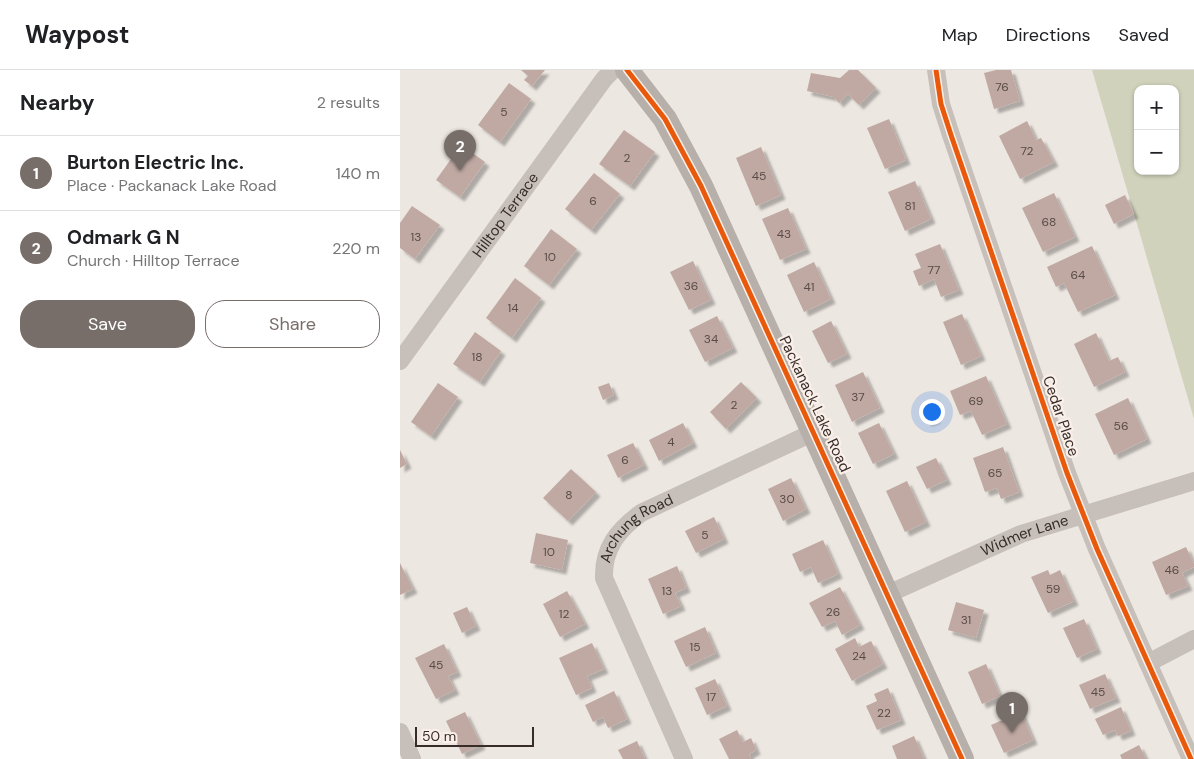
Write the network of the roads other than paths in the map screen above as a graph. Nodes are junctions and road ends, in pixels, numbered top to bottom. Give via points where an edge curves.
1 (613, 70) edge
2 (627, 70) edge
3 (936, 70) edge
4 (400, 361) edge
5 (814, 432) junction
6 (1194, 480) edge
7 (1083, 514) junction
8 (888, 594) junction
9 (1194, 639) edge
10 (1148, 663) junction
11 (400, 732) edge
12 (412, 759) edge
13 (684, 759) edge
14 (962, 759) edge
15 (1191, 759) edge

1 - 4 street, Hilltop Terrace
2 - 5 street, Packanack Lake Road via 666,120 679,144
3 - 7 street, Cedar Place via 941,104 951,135
5 - 8 street, Packanack Lake Road
5 - 13 street, Archung Road via 641,514 615,536 608,549 604,578
6 - 7 street, Widmer Lane
7 - 8 street, Widmer Lane via 1021,534
7 - 10 street, Cedar Place
8 - 14 street, Packanack Lake Road
9 - 10 street
10 - 15 street, Cedar Place
11 - 12 street

